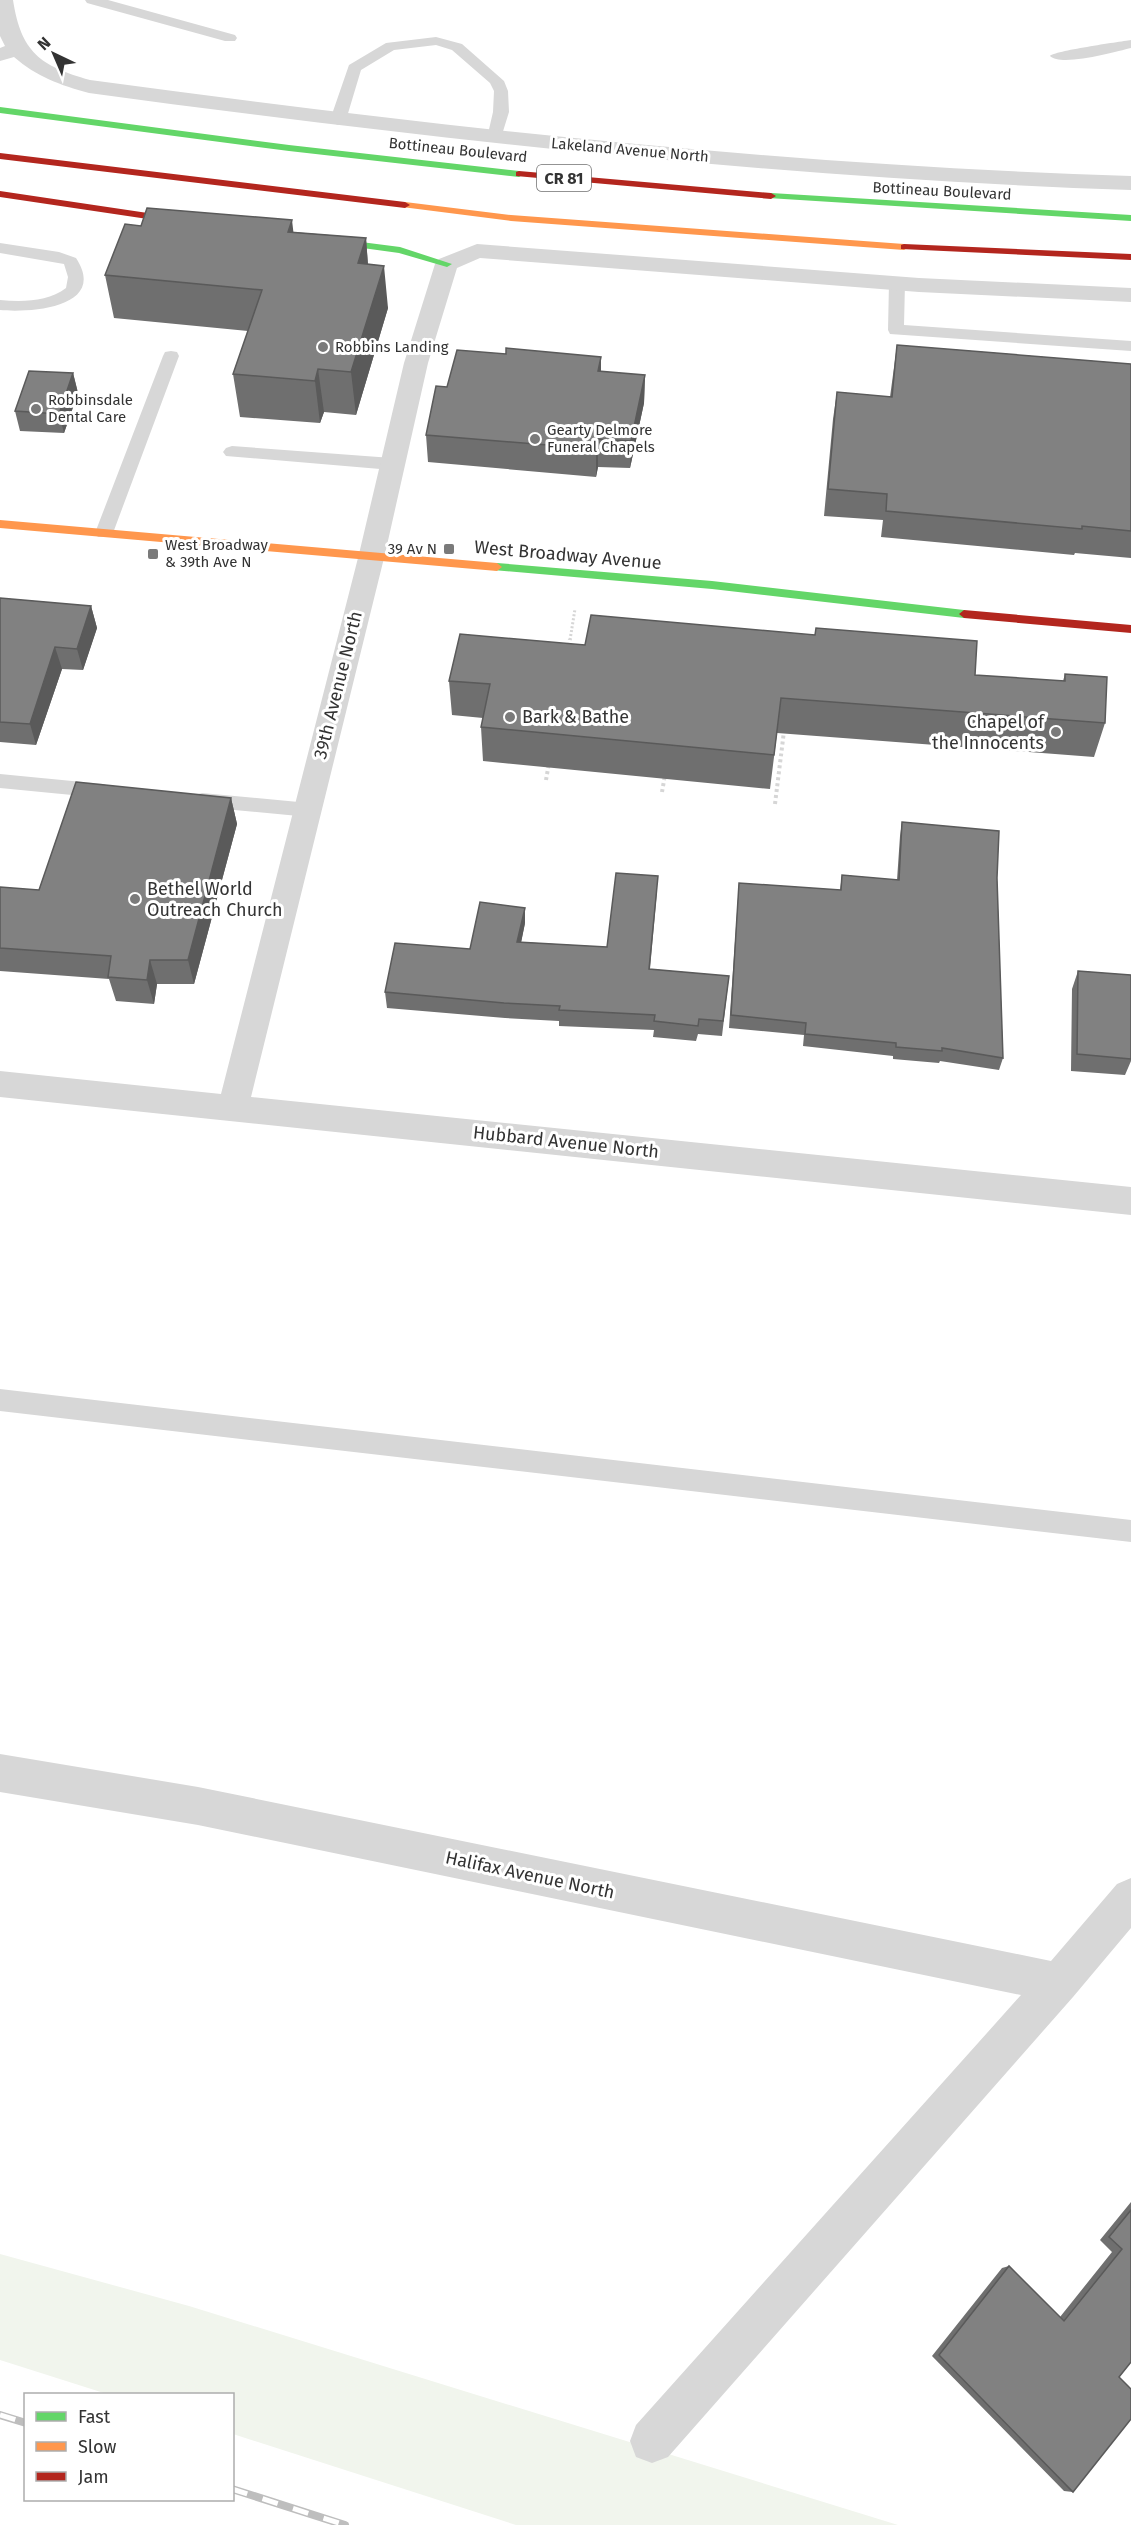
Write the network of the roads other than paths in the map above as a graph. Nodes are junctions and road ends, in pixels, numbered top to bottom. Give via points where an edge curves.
1 (2, 0) edge
2 (92, 0) edge
3 (230, 38) dead end
4 (1131, 44) edge
5 (8, 52) edge
6 (1057, 56) dead end
7 (0, 110) edge
8 (338, 120) junction
9 (495, 138) junction
10 (0, 156) edge
11 (1131, 183) edge
12 (0, 194) edge
13 (1131, 218) edge
14 (197, 223) edge
15 (311, 239) edge
16 (0, 248) edge
17 (1131, 257) edge
18 (447, 264) junction
19 (897, 283) junction
20 (1131, 295) edge
21 (0, 305) edge
22 (1131, 346) edge
23 (171, 356) dead end
24 (232, 452) dead end
25 (392, 464) junction
26 (0, 524) edge
27 (104, 533) junction
28 (372, 554) junction
29 (1131, 629) edge
30 (0, 781) edge
31 (117, 792) edge
32 (187, 798) edge
33 (309, 810) junction
34 (0, 1084) edge
35 (233, 1107) junction
36 (1131, 1201) edge
37 (0, 1400) edge
38 (1131, 1531) edge
39 (0, 1773) edge
40 (1131, 1898) edge
41 (1059, 1983) junction
42 (652, 2440) dead end

1 - 5 street
2 - 3 lane
4 - 6 lane
5 - 8 street, Lakeland Avenue North via 63,80 89,86
7 - 13 main road, Bottineau Boulevard / CR 81 via 213,139 578,180 808,200
8 - 9 street, Lakeland Avenue North
8 - 9 lane via 354,68 391,46 436,41 457,46 498,81 501,112
9 - 11 street, Lakeland Avenue North via 980,178
10 - 17 main road via 511,218 885,246
12 - 14 main road
15 - 18 main road via 400,250
16 - 21 lane via 70,261 76,284 72,294 61,299 14,307
18 - 19 street via 477,251
18 - 25 street, 39th Avenue North via 416,363
19 - 20 street
19 - 22 lane via 896,330
23 - 27 lane
24 - 25 lane
25 - 28 street, 39th Avenue North
26 - 27 main road, West Broadway Avenue
27 - 28 main road, West Broadway Avenue
28 - 29 main road, West Broadway Avenue
28 - 33 street, 39th Avenue North
30 - 31 lane
32 - 33 lane
33 - 35 street, 39th Avenue North
34 - 35 street, Hubbard Avenue North
35 - 36 street, Hubbard Avenue North
37 - 38 lane
39 - 41 street, Halifax Avenue North via 198,1806
40 - 41 street
41 - 42 street

